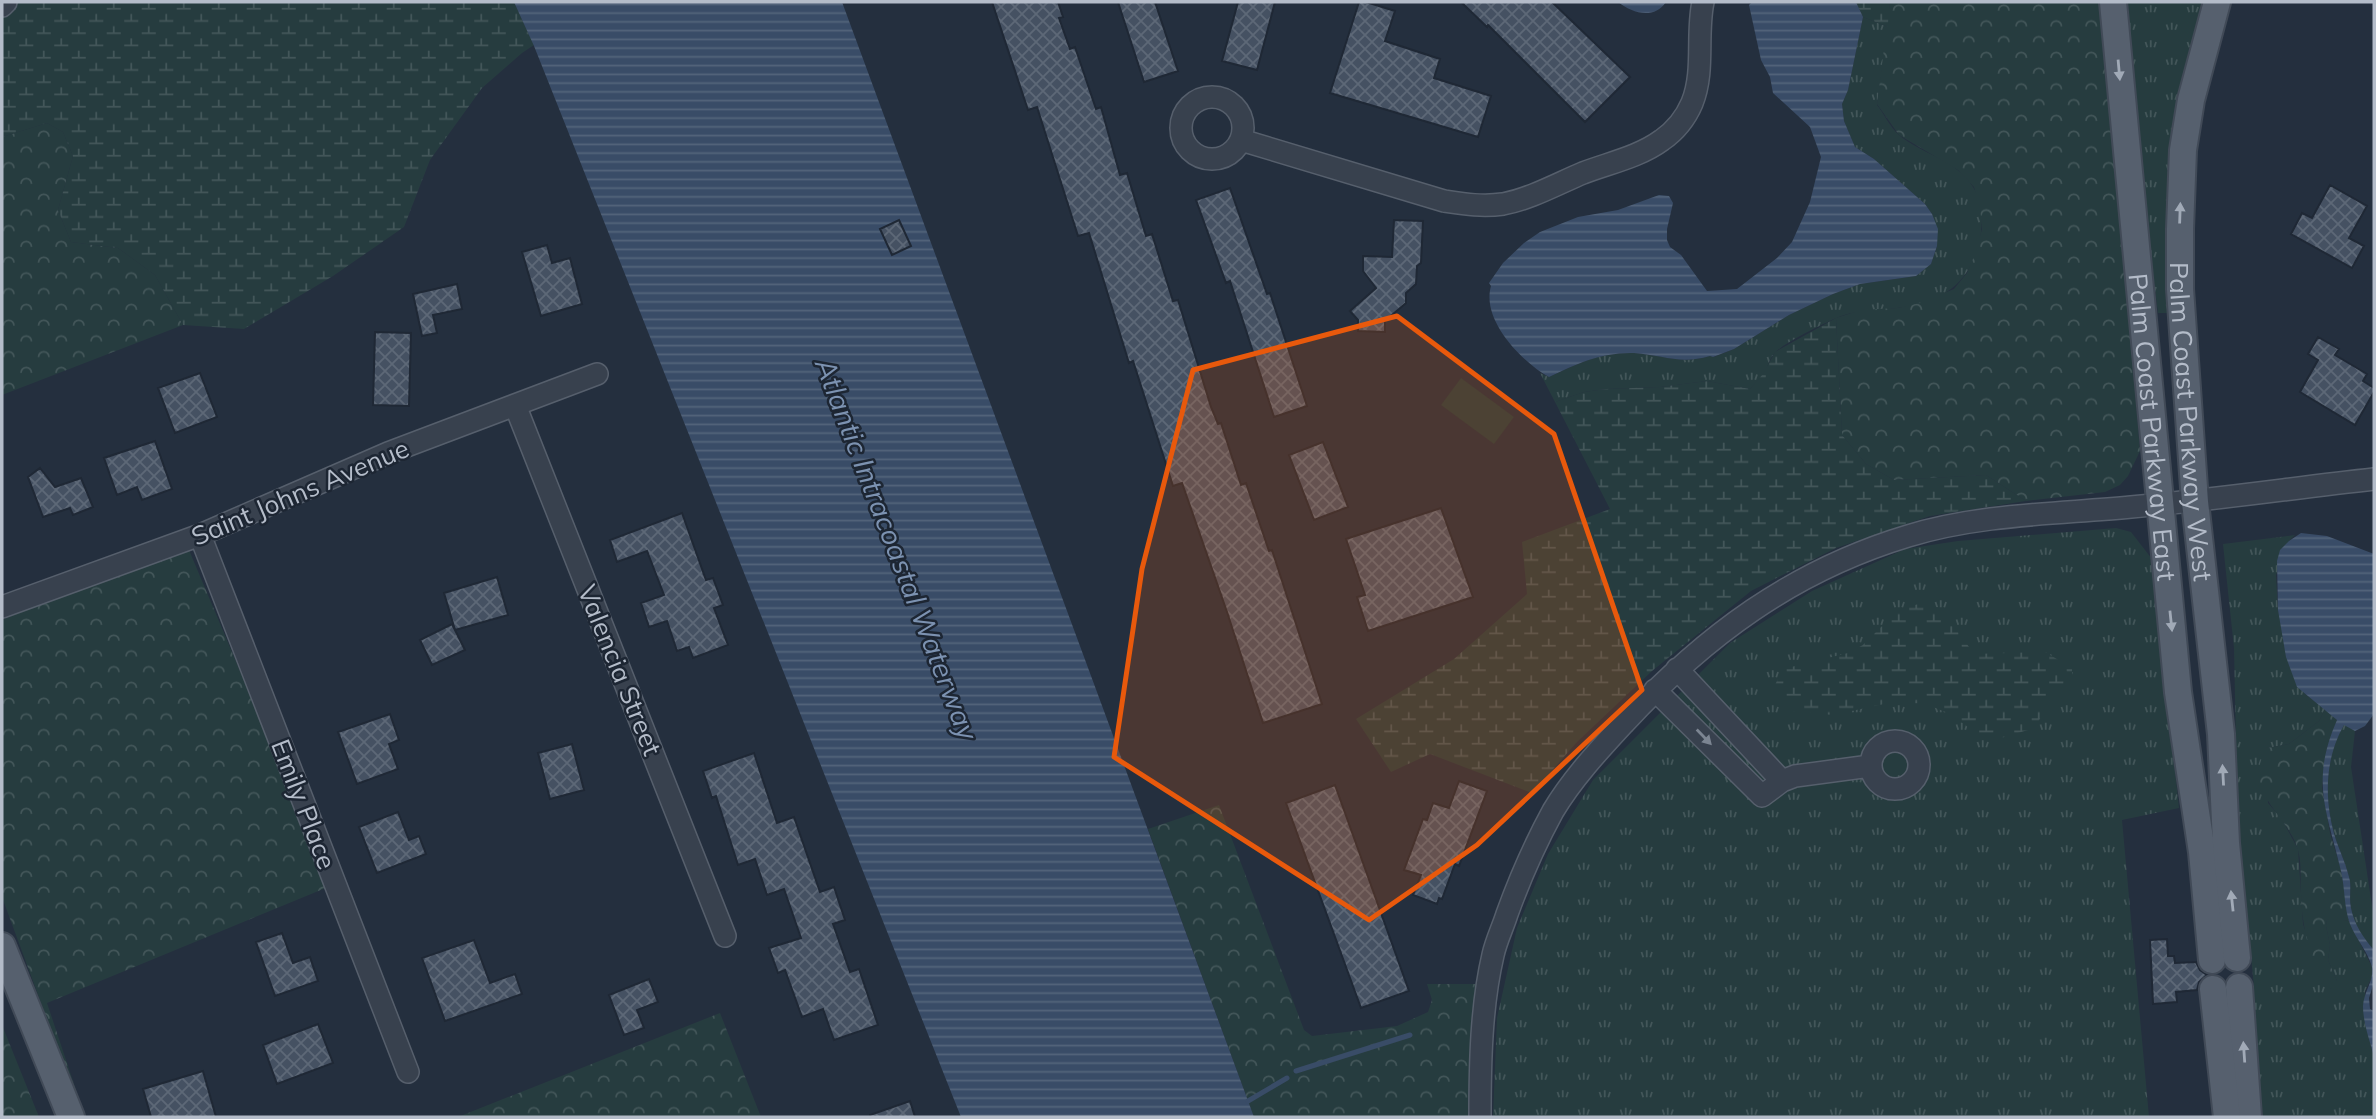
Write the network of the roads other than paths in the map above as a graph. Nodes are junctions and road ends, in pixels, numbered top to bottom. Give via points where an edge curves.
1 (6, 2) edge
2 (1703, 2) edge
3 (2113, 2) edge
4 (2217, 2) edge
5 (2, 6) edge
6 (1241, 140) dead end
7 (597, 374) dead end
8 (515, 405) junction
9 (2374, 479) edge
10 (2195, 502) junction
11 (2159, 505) junction
12 (200, 536) junction
13 (2, 607) edge
14 (1677, 669) junction
15 (1655, 690) junction
16 (1870, 766) dead end
17 (1782, 781) junction
18 (2214, 848) junction
19 (725, 936) dead end
20 (2, 946) edge
21 (2225, 959) dead end
22 (408, 1072) dead end
23 (71, 1117) edge
24 (1480, 1117) edge
25 (2227, 1117) edge
26 (2248, 1117) edge

1 - 5 street
2 - 6 street via 1698,80 1687,113 1672,131 1633,155 1520,199 1470,205 1444,201
3 -> 11 main road, Palm Coast Parkway East
10 -> 4 main road, Palm Coast Parkway West via 2180,289 2181,173 2191,100
7 - 8 street, Saint Johns Avenue
8 - 12 street, Saint Johns Avenue via 388,453
8 - 19 street, Valencia Street
9 - 10 street
10 - 11 street
18 -> 10 main road, Palm Coast Parkway West via 2221,734
11 - 14 street via 1960,524 1910,535 1842,560 1764,601
11 -> 18 main road, Palm Coast Parkway East via 2178,692
12 - 13 street, Saint Johns Avenue
12 - 22 street, Emily Place
14 - 15 street
14 - 17 street
15 -> 17 street via 1762,796
15 - 24 street via 1597,752 1555,808 1519,879 1493,955 1483,1024
16 - 17 street
18 - 21 main road
20 - 23 main road
26 -> 25 main road via 2226,988

